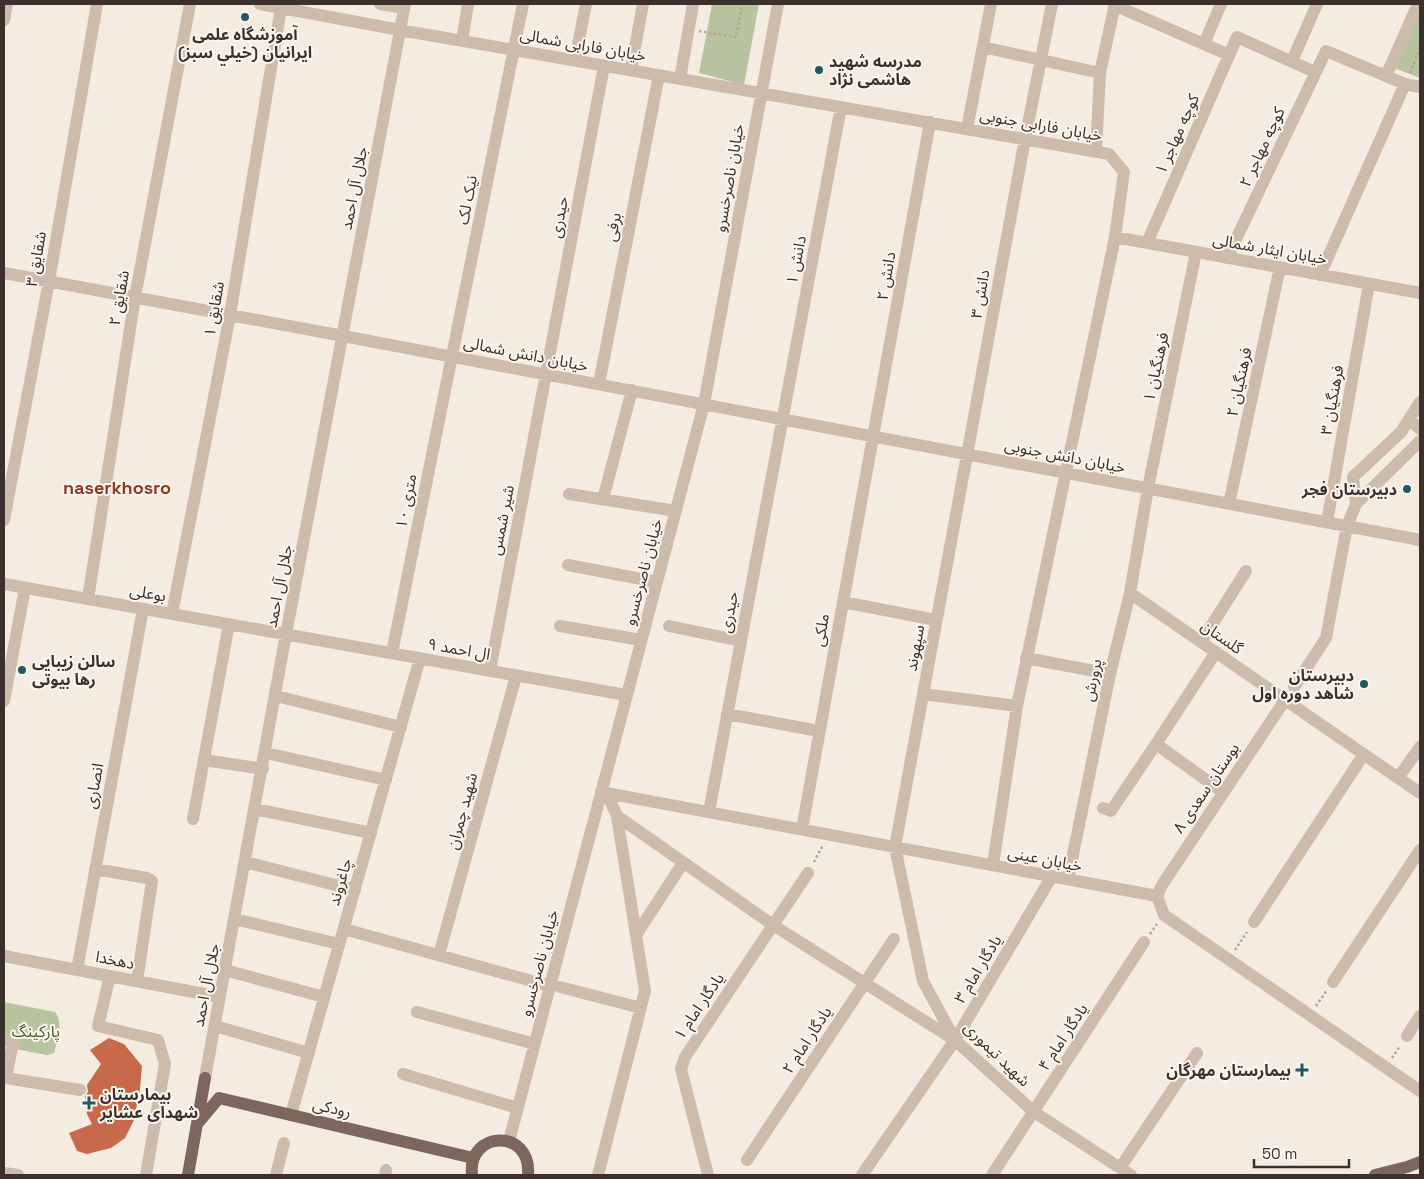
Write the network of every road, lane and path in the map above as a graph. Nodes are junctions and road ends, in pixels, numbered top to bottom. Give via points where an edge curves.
1 (7, 4) edge
2 (98, 4) edge
3 (190, 4) edge
4 (260, 4) edge
5 (380, 4) edge
6 (468, 4) edge
7 (523, 4) edge
8 (586, 4) edge
9 (643, 4) edge
10 (693, 4) edge
11 (742, 4) edge
12 (778, 4) edge
13 (991, 4) edge
14 (1052, 4) edge
15 (1114, 4) edge
16 (1221, 4) edge
17 (1318, 4) edge
18 (1418, 4) edge
19 (405, 6) edge
20 (281, 8) junction
21 (4, 20) edge
22 (400, 30) junction
23 (689, 30) junction
24 (462, 41) junction
25 (1204, 44) junction
26 (983, 47) junction
27 (1420, 48) edge
28 (514, 50) junction
29 (1229, 55) junction
30 (575, 60) junction
31 (1041, 60) junction
32 (1292, 61) junction
33 (604, 66) junction
34 (631, 69) dead end
35 (1316, 72) junction
36 (1100, 73) junction
37 (659, 75) junction
38 (1386, 76) junction
39 (680, 79) junction
40 (1405, 84) junction
41 (1420, 87) edge
42 (761, 93) junction
43 (841, 107) junction
44 (930, 122) junction
45 (967, 129) junction
46 (1025, 139) junction
47 (1096, 151) junction
48 (1115, 237) junction
49 (1147, 243) junction
50 (1196, 252) junction
51 (1227, 258) junction
52 (1280, 267) junction
53 (4, 273) edge
54 (1320, 275) junction
55 (49, 281) junction
56 (1370, 284) junction
57 (1420, 293) edge
58 (135, 297) junction
59 (230, 315) junction
60 (343, 336) junction
61 (452, 356) junction
62 (546, 374) junction
63 (599, 384) junction
64 (632, 390) junction
65 (1420, 402) edge
66 (704, 404) junction
67 (782, 419) junction
68 (1409, 419) junction
69 (1420, 429) edge
70 (873, 436) junction
71 (1420, 442) edge
72 (967, 454) junction
73 (1064, 473) junction
74 (1336, 473) junction
75 (1353, 477) junction
76 (1148, 488) junction
77 (569, 494) dead end
78 (603, 499) junction
79 (1229, 504) junction
80 (1356, 504) junction
81 (676, 511) junction
82 (4, 520) edge
83 (1327, 522) junction
84 (1347, 526) junction
85 (1420, 540) edge
86 (568, 566) dead end
87 (1246, 570) dead end
88 (657, 582) junction
89 (4, 584) edge
90 (25, 588) junction
91 (1130, 593) junction
92 (88, 599) junction
93 (843, 602) junction
94 (144, 609) junction
95 (172, 614) junction
96 (936, 620) junction
97 (229, 624) junction
98 (560, 626) dead end
99 (669, 626) dead end
100 (286, 634) junction
101 (642, 640) junction
102 (740, 641) junction
103 (1201, 642) junction
104 (1216, 652) junction
105 (392, 653) junction
106 (420, 658) junction
107 (1026, 658) junction
108 (490, 671) junction
109 (1110, 674) junction
110 (516, 676) junction
111 (1294, 687) dead end
112 (923, 694) junction
113 (626, 695) junction
114 (276, 696) junction
115 (1285, 700) junction
116 (4, 701) edge
117 (1017, 706) junction
118 (727, 714) junction
119 (401, 726) junction
120 (819, 732) junction
121 (1156, 744) junction
122 (1420, 748) edge
123 (266, 753) junction
124 (1364, 754) junction
125 (204, 760) junction
126 (263, 768) junction
127 (1398, 778) junction
128 (386, 780) junction
129 (604, 792) junction
130 (1224, 792) junction
131 (1420, 793) edge
132 (1102, 808) dead end
133 (255, 809) junction
134 (708, 812) junction
135 (616, 816) junction
136 (193, 819) dead end
137 (802, 829) junction
138 (371, 833) junction
139 (828, 834) junction
140 (895, 847) junction
141 (1420, 850) edge
142 (245, 862) junction
143 (683, 863) junction
144 (993, 865) junction
145 (95, 869) junction
146 (808, 873) joint
147 (1052, 876) junction
148 (1068, 880) junction
149 (355, 890) junction
150 (1157, 896) junction
151 (1164, 914) junction
152 (234, 919) junction
153 (1254, 922) joint
154 (773, 925) junction
155 (344, 929) junction
156 (636, 935) junction
157 (894, 938) dead end
158 (1144, 942) joint
159 (339, 944) junction
160 (439, 955) junction
161 (4, 956) edge
162 (1228, 960) junction
163 (77, 970) junction
164 (225, 970) junction
165 (110, 976) junction
166 (136, 981) junction
167 (1332, 982) joint
168 (864, 983) junction
169 (555, 987) junction
170 (220, 997) junction
171 (324, 997) junction
172 (641, 1008) junction
173 (417, 1012) dead end
174 (1310, 1016) junction
175 (1420, 1016) edge
176 (215, 1026) junction
177 (1407, 1036) joint
178 (4, 1040) edge
179 (955, 1040) junction
180 (535, 1044) junction
181 (309, 1053) junction
182 (1197, 1053) dead end
183 (1385, 1067) junction
184 (403, 1074) dead end
185 (205, 1078) junction
186 (80, 1090) dead end
187 (1420, 1091) edge
188 (218, 1098) junction
189 (518, 1108) junction
190 (1034, 1112) junction
191 (291, 1115) junction
192 (196, 1125) junction
193 (509, 1142) junction
194 (284, 1143) dead end
195 (473, 1158) junction
196 (747, 1160) dead end
197 (1420, 1162) edge
198 (1120, 1168) junction
199 (4, 1173) edge
200 (18, 1175) edge
201 (146, 1175) edge
202 (188, 1175) edge
203 (276, 1175) edge
204 (472, 1175) edge
205 (528, 1175) edge
206 (598, 1175) edge
207 (708, 1175) edge
208 (862, 1175) edge
209 (992, 1175) edge
210 (1131, 1175) edge
211 (1375, 1175) edge

1 - 21 street
2 - 55 street, شقایق ۳
3 - 58 street, شقایق ۲
4 - 20 street, خیابان فارابی شمالی
5 - 19 street
6 - 24 street
7 - 28 street, نیک لک
8 - 30 street
9 - 34 street
10 - 23 street
11 - 23 path via 736,37
12 - 42 street, خیابان ناصرخسرو
13 - 26 street
14 - 31 street, دانش ۳
15 - 25 street
15 - 36 street
16 - 25 street
17 - 32 street
18 - 38 street
19 - 22 street, جلال آل احمد
20 - 22 street, خیابان فارابی شمالی
20 - 59 street, شقایق ۱
22 - 24 street, خیابان فارابی شمالی
22 - 60 street, جلال آل احمد
23 - 39 street
24 - 28 street, خیابان فارابی شمالی
25 - 29 street
26 - 31 street
26 - 45 street
27 - 40 path
28 - 30 street, خیابان فارابی شمالی
28 - 61 street, نیک لک
29 - 32 street, کوچه مهاجر ۱ via 1237,37
29 - 49 street, کوچه مهاجر ۱
30 - 33 street, خیابان فارابی شمالی
31 - 36 street
31 - 46 street, دانش ۳
32 - 35 street
33 - 37 street, خیابان فارابی شمالی
33 - 62 street, حیدری
35 - 38 street, کوچه مهاجر ۲ via 1326,51
35 - 51 street, کوچه مهاجر ۲
36 - 47 street
37 - 39 street, خیابان فارابی شمالی
37 - 63 street, برفی
38 - 40 street
39 - 42 street, خیابان فارابی شمالی
40 - 41 street
40 - 54 street
42 - 43 street, خیابان فارابی جنوبی
42 - 66 street, خیابان ناصرخسرو
43 - 44 street, خیابان فارابی جنوبی
43 - 67 street, دانش ۱
44 - 45 street, خیابان فارابی جنوبی
44 - 70 street, دانش ۲
45 - 46 street, خیابان فارابی جنوبی
46 - 47 street, خیابان فارابی جنوبی
46 - 72 street, دانش ۳
47 - 48 street, خیابان فارابی جنوبی via 1109,154 1124,172
48 - 49 street, خیابان ایثار شمالی
48 - 73 street, خیابان فارابی جنوبی
49 - 50 street, خیابان ایثار شمالی
50 - 51 street, خیابان ایثار شمالی
50 - 76 street, فرهنگیان ۱
51 - 52 street, خیابان ایثار شمالی
52 - 54 street, خیابان ایثار شمالی
52 - 79 street, فرهنگیان ۲
53 - 55 street, خیابان دانش شمالی
54 - 56 street, خیابان ایثار شمالی
55 - 58 street, خیابان دانش شمالی
55 - 82 street, شقایق ۳
56 - 57 street, خیابان ایثار شمالی
56 - 74 street, فرهنگیان ۳
58 - 59 street, خیابان دانش شمالی
58 - 92 street, شقایق ۲
59 - 60 street, خیابان دانش شمالی
59 - 95 street, شقایق ۱
60 - 61 street, خیابان دانش شمالی
60 - 100 street, جلال آل احمد
61 - 62 street, خیابان دانش شمالی
61 - 105 street, ۱۰ متری
62 - 63 street, خیابان دانش شمالی
62 - 108 street, شیر شمس
63 - 64 street, خیابان دانش شمالی
64 - 66 street, خیابان دانش شمالی
64 - 78 street
65 - 68 street
66 - 67 street, خیابان دانش جنوبی
66 - 81 street, خیابان ناصرخسرو
67 - 70 street, خیابان دانش جنوبی
67 - 102 street, حیدری
68 - 69 street
68 - 75 street via 1401,432
70 - 72 street, خیابان دانش جنوبی
70 - 93 street, ملکی
71 - 80 street
72 - 73 street, خیابان دانش جنوبی
72 - 96 street, سپهوند
73 - 76 street, خیابان دانش جنوبی
73 - 107 street
74 - 75 street
74 - 83 street, فرهنگیان ۳
75 - 80 street
76 - 79 street, خیابان دانش جنوبی
76 - 91 street, پرورش
77 - 78 street
78 - 81 street
79 - 83 street, خیابان دانش جنوبی
80 - 84 street
81 - 88 street, خیابان ناصرخسرو
83 - 84 street, خیابان دانش جنوبی
84 - 85 street, خیابان دانش جنوبی
84 - 111 street via 1326,638
86 - 88 street
87 - 103 street
88 - 101 street, خیابان ناصرخسرو
89 - 90 street, بوعلی
90 - 92 street, بوعلی
90 - 116 street
91 - 103 street, گلستان
91 - 109 street, پرورش
92 - 94 street, بوعلی
93 - 96 street
93 - 120 street, ملکی
94 - 95 street, بوعلی
94 - 145 street, انصاری
95 - 97 street, بوعلی
96 - 112 street, سپهوند
97 - 100 street, بوعلی
97 - 125 street
98 - 101 street
99 - 102 street
100 - 105 street, ال احمد ۹
100 - 114 street, جلال آل احمد
101 - 113 street, خیابان ناصرخسرو
102 - 118 street, حیدری
103 - 104 street, گلستان
104 - 115 street, گلستان
104 - 121 street
105 - 106 street, ال احمد ۹
106 - 108 street, ال احمد ۹
106 - 119 street, چاغروند
107 - 109 street
107 - 117 street
108 - 110 street, ال احمد ۹
109 - 148 street, پرورش
110 - 113 street, ال احمد ۹
110 - 160 street, شهید چمران
112 - 117 street
112 - 140 street, سپهوند
113 - 129 street, خیابان ناصرخسرو
114 - 119 street
114 - 123 street, جلال آل احمد
115 - 124 street, گلستان
115 - 130 street, بوستان سعدی ۸
117 - 144 street
118 - 120 street
118 - 134 street, حیدری
119 - 128 street, چاغروند
120 - 137 street, ملکی
121 - 130 street
121 - 132 street via 1111,811
122 - 127 street
123 - 126 street, جلال آل احمد
123 - 128 street
124 - 127 street, گلستان
124 - 153 street
125 - 126 street
125 - 136 street
126 - 133 street, جلال آل احمد
127 - 131 street, گلستان
128 - 138 street, چاغروند
129 - 134 street, خیابان عینی
129 - 135 street
129 - 169 street, خیابان ناصرخسرو
130 - 150 street, بوستان سعدی ۸
133 - 138 street
133 - 142 street, جلال آل احمد
134 - 137 street, خیابان عینی
135 - 143 street
135 - 156 street
137 - 139 street, خیابان عینی
138 - 149 street, چاغروند
139 - 140 street, خیابان عینی
139 - 146 path
140 - 144 street, خیابان عینی
140 - 179 street, شهید تیموری via 922,981
141 - 167 street
142 - 149 street
142 - 152 street, جلال آل احمد
143 - 154 street
143 - 156 street
144 - 147 street, خیابان عینی
145 - 163 street, انصاری
145 - 166 street via 152,881
146 - 154 street, یادگار امام ۱
147 - 148 street, خیابان عینی
147 - 179 street, یادگار امام ۳
148 - 150 street, خیابان عینی
149 - 155 street, چاغروند
150 - 151 street
151 - 158 path
151 - 162 street
152 - 159 street
152 - 164 street, جلال آل احمد
153 - 162 path
154 - 168 street
154 - 207 street, یادگار امام ۱ via 684,1057 681,1069
155 - 159 street, چاغروند
155 - 160 street
156 - 172 street via 645,991
157 - 168 street, یادگار امام ۲
158 - 190 street, یادگار امام ۴
159 - 171 street, چاغروند
160 - 169 street
161 - 163 street, دهخدا
162 - 174 street
163 - 165 street, دهخدا
164 - 170 street, جلال آل احمد
164 - 171 street
165 - 166 street, دهخدا
165 - 201 street via 98,1026 158,1040 165,1064
166 - 170 street, دهخدا
167 - 174 path
168 - 179 street
168 - 196 street, یادگار امام ۲
169 - 172 street
169 - 180 street, خیابان ناصرخسرو
170 - 176 street, جلال آل احمد
171 - 181 street, چاغروند
172 - 206 street
173 - 180 street
174 - 183 street
175 - 177 street
176 - 181 street
176 - 185 street, جلال آل احمد
177 - 183 path
178 - 186 street via 13,1042 6,1078
179 - 190 street, شهید تیموری
179 - 208 street, یادگار امام ۳
180 - 189 street, خیابان ناصرخسرو
181 - 191 street, چاغروند
182 - 198 street
183 - 187 street
184 - 189 street
185 - 188 main road
185 - 192 main road, جلال آل احمد
188 - 191 main road, رودکی
188 - 192 main road
189 - 193 street, خیابان ناصرخسرو
190 - 198 street, شهید تیموری
190 - 209 street, یادگار امام ۴
191 - 195 main road, رودکی
192 - 202 main road, جلال آل احمد
193 - 195 main road via 501,1140 484,1144
193 - 205 main road via 523,1151
194 - 203 street
195 - 204 main road
197 - 211 main road
198 - 210 street, شهید تیموری
199 - 200 street

